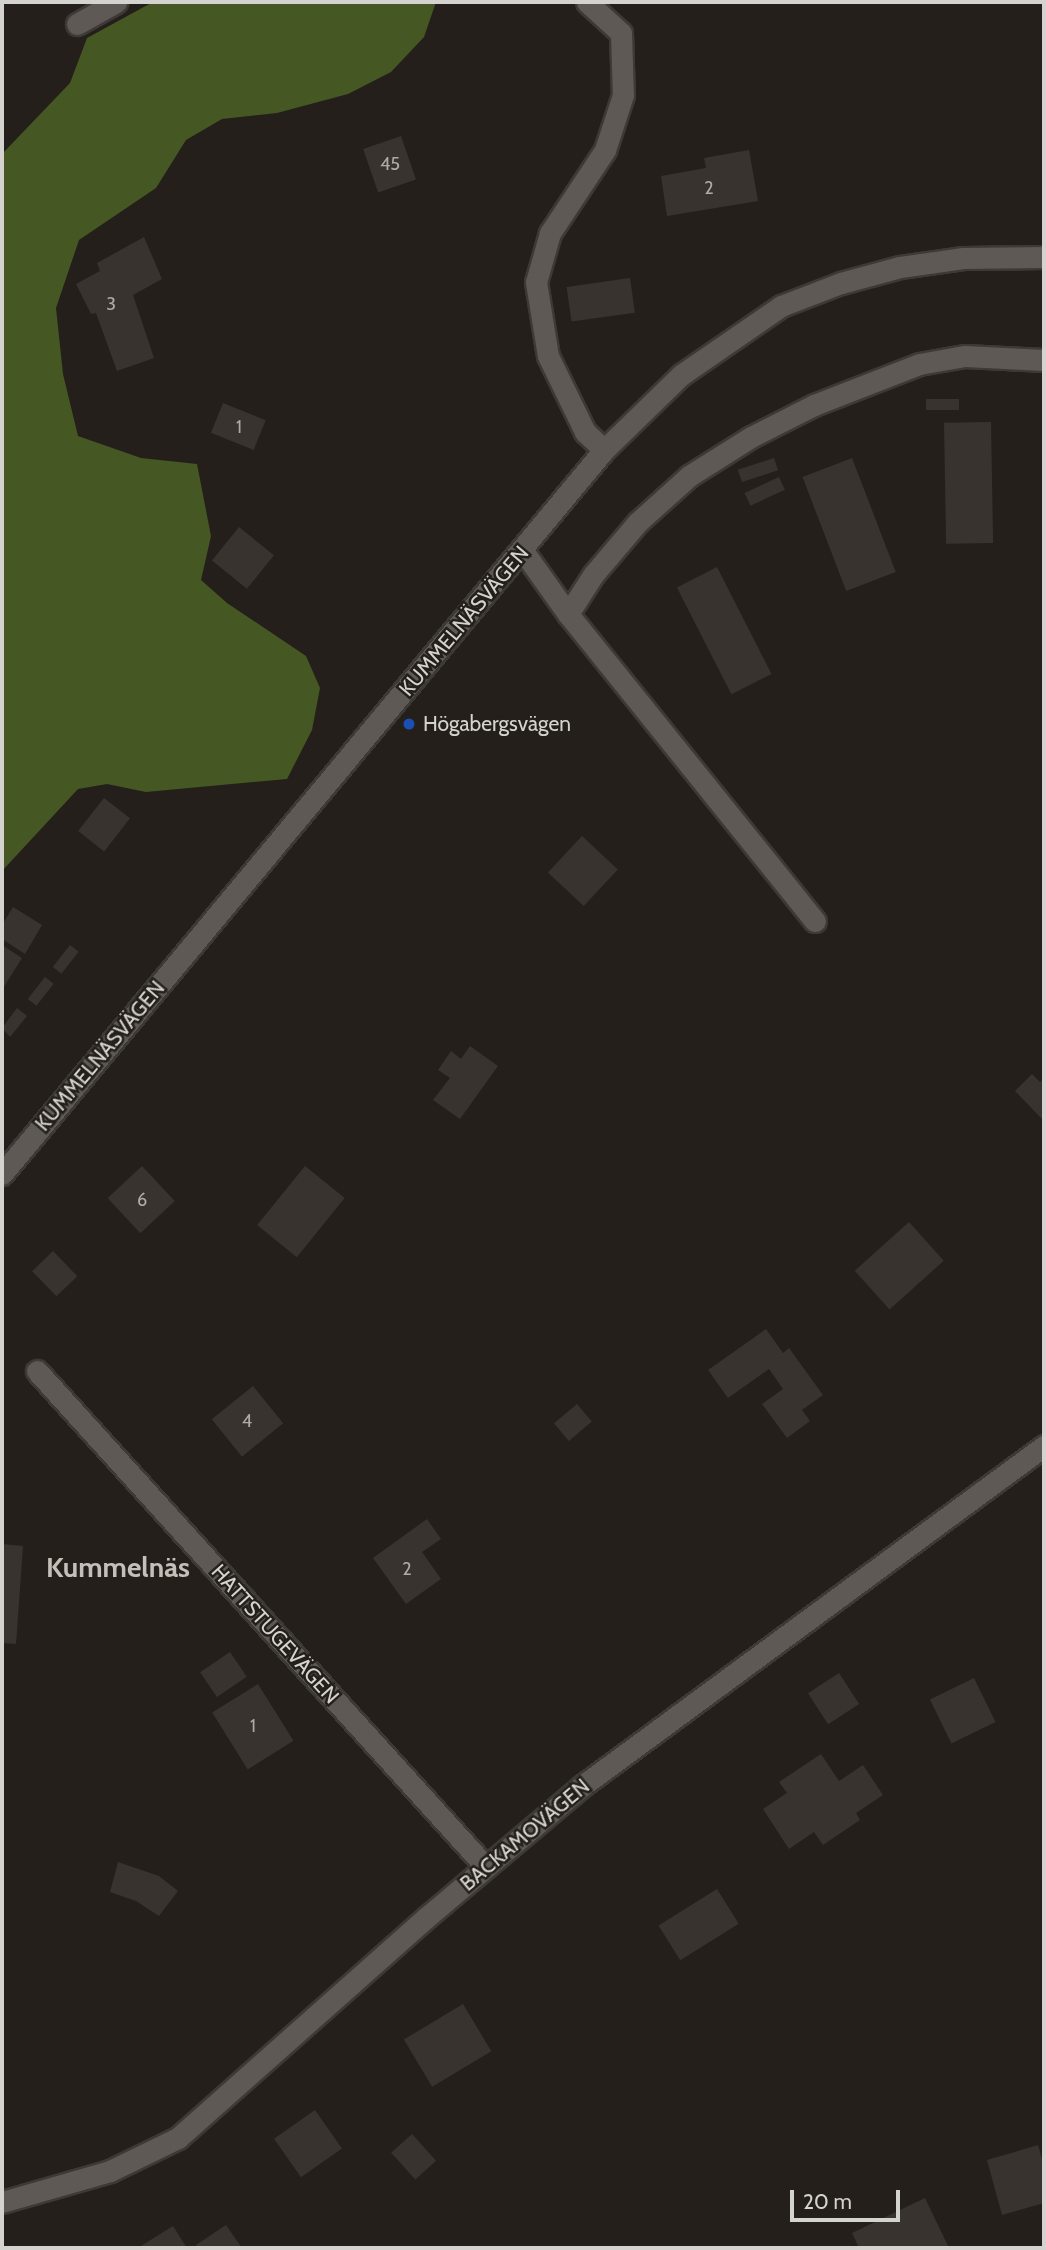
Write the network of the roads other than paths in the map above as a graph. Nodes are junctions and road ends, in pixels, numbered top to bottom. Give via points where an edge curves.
1 (116, 2) edge
2 (587, 2) edge
3 (77, 24) dead end
4 (1044, 257) edge
5 (1044, 359) edge
6 (604, 450) junction
7 (523, 551) junction
8 (568, 614) junction
9 (815, 920) dead end
10 (2, 1174) edge
11 (37, 1371) dead end
12 (1044, 1446) edge
13 (485, 1866) junction
14 (2, 2202) edge

1 - 3 street
2 - 6 street via 621,33 623,95 605,150 550,233 536,282 548,356 585,432
4 - 6 street, KUMMELNÄSVÄGEN via 963,258 900,267 781,306 681,374
5 - 8 street via 965,356 919,364 826,400 751,437 689,476 638,522 593,575
6 - 7 street, KUMMELNÄSVÄGEN
7 - 8 street
7 - 10 street, KUMMELNÄSVÄGEN
8 - 9 street
11 - 13 street, HATTSTUGEVÄGEN
12 - 13 street, BACKAMOVÄGEN via 582,1786
13 - 14 street, BACKAMOVÄGEN via 178,2138 110,2172

